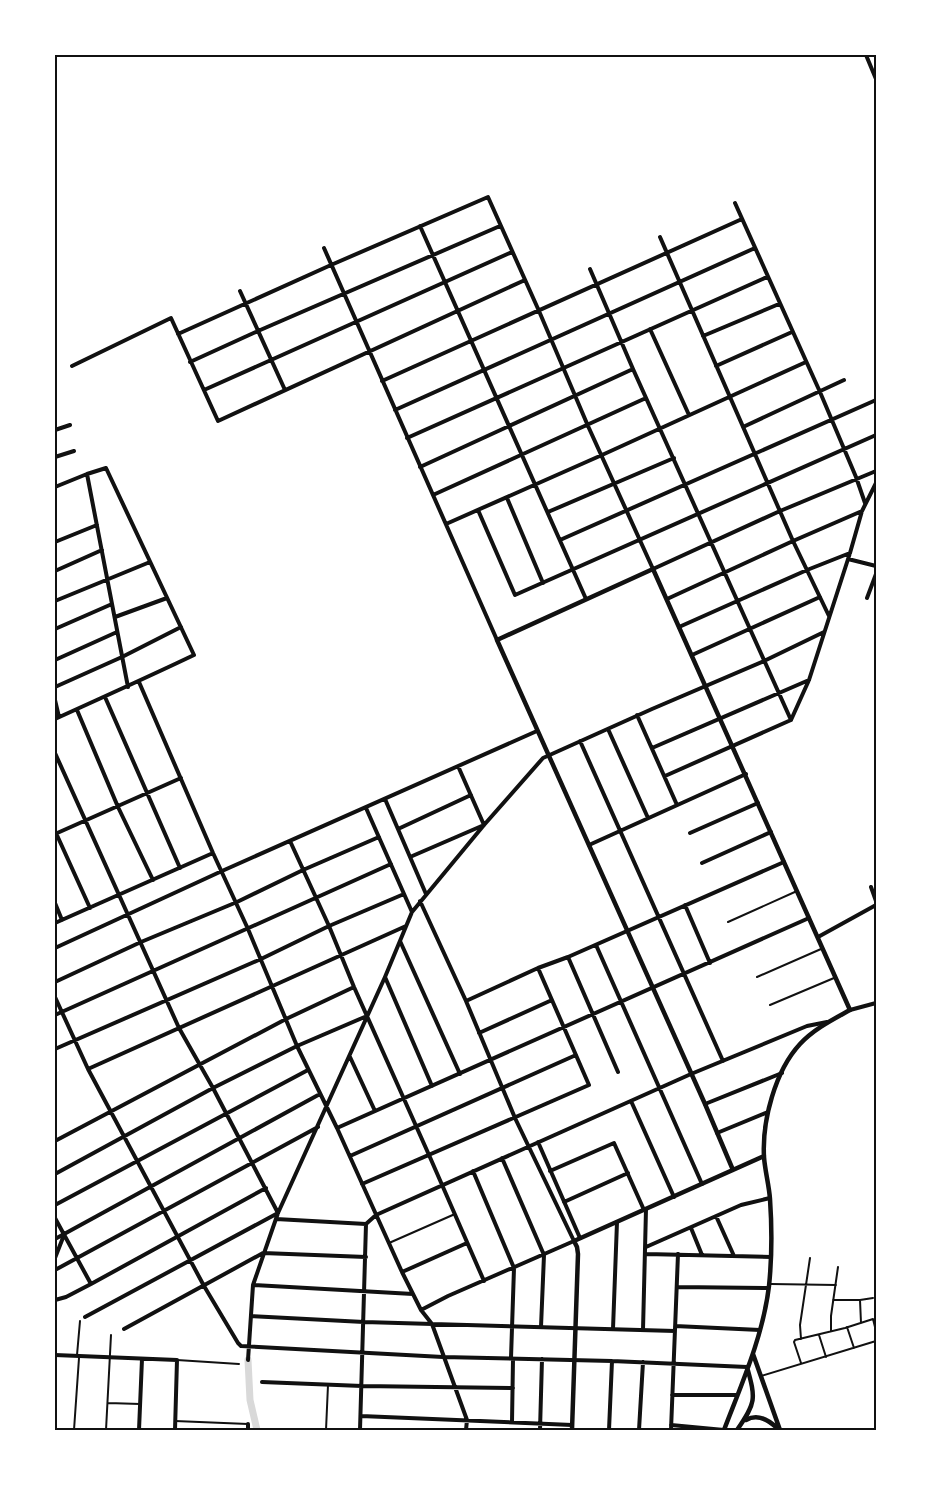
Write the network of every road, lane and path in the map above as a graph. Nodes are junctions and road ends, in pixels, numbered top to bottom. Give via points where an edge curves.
1 (866, 55) edge
2 (876, 79) edge
3 (735, 203) dead end
4 (742, 219) junction
5 (420, 226) junction
6 (500, 226) junction
7 (660, 237) dead end
8 (324, 248) dead end
9 (755, 248) junction
10 (512, 252) junction
11 (667, 252) junction
12 (433, 255) junction
13 (331, 264) junction
14 (590, 269) dead end
15 (767, 277) junction
16 (525, 280) junction
17 (679, 281) junction
18 (445, 282) junction
19 (596, 284) junction
20 (240, 291) dead end
21 (344, 293) junction
22 (246, 304) junction
23 (779, 304) junction
24 (692, 310) junction
25 (458, 311) junction
26 (539, 311) junction
27 (609, 314) junction
28 (356, 322) junction
29 (650, 329) junction
30 (258, 331) junction
31 (792, 332) junction
32 (178, 334) junction
33 (703, 336) junction
34 (551, 340) junction
35 (472, 341) junction
36 (621, 342) junction
37 (369, 351) junction
38 (271, 361) junction
39 (190, 362) junction
40 (806, 362) junction
41 (72, 366) dead end
42 (716, 366) junction
43 (564, 368) junction
44 (484, 370) junction
45 (633, 370) junction
46 (844, 380) dead end
47 (382, 381) junction
48 (204, 390) junction
49 (285, 390) junction
50 (820, 392) junction
51 (576, 397) junction
52 (729, 397) junction
53 (497, 398) junction
54 (646, 398) junction
55 (876, 400) edge
56 (394, 410) junction
57 (689, 415) junction
58 (832, 420) junction
59 (70, 425) dead end
60 (588, 426) junction
61 (510, 427) junction
62 (743, 427) junction
63 (660, 428) junction
64 (55, 430) edge
65 (876, 435) edge
66 (407, 438) junction
67 (844, 449) junction
68 (74, 451) dead end
69 (522, 455) junction
70 (602, 455) junction
71 (755, 455) junction
72 (55, 457) edge
73 (674, 458) junction
74 (420, 467) junction
75 (876, 471) edge
76 (87, 474) junction
77 (857, 479) junction
78 (768, 483) junction
79 (536, 484) junction
80 (614, 484) junction
81 (686, 484) junction
82 (876, 484) edge
83 (55, 487) edge
84 (433, 495) junction
85 (507, 498) junction
86 (865, 503) junction
87 (478, 510) junction
88 (626, 511) junction
89 (780, 511) junction
90 (862, 511) junction
91 (548, 512) junction
92 (699, 514) junction
93 (446, 524) junction
94 (97, 525) junction
95 (560, 540) junction
96 (640, 540) junction
97 (793, 541) junction
98 (55, 542) edge
99 (712, 542) junction
100 (102, 550) junction
101 (850, 553) junction
102 (848, 559) junction
103 (150, 562) junction
104 (876, 566) edge
105 (653, 569) junction
106 (574, 570) junction
107 (807, 570) junction
108 (55, 571) edge
109 (726, 573) junction
110 (876, 574) edge
111 (108, 580) junction
112 (543, 583) junction
113 (820, 597) junction
114 (167, 598) junction
115 (867, 598) dead end
116 (586, 599) junction
117 (667, 599) junction
118 (55, 601) edge
119 (738, 602) junction
120 (112, 604) junction
121 (829, 616) junction
122 (115, 617) junction
123 (181, 627) junction
124 (679, 627) junction
125 (55, 629) edge
126 (750, 629) junction
127 (118, 632) junction
128 (824, 632) junction
129 (497, 640) junction
130 (692, 655) junction
131 (122, 657) junction
132 (55, 660) edge
133 (764, 661) junction
134 (809, 680) junction
135 (139, 682) junction
136 (706, 685) junction
137 (55, 687) edge
138 (128, 687) junction
139 (778, 692) junction
140 (106, 697) junction
141 (55, 700) edge
142 (77, 710) junction
143 (637, 715) junction
144 (57, 718) edge
145 (720, 718) junction
146 (792, 720) junction
147 (608, 729) junction
148 (537, 731) junction
149 (580, 741) junction
150 (733, 745) junction
151 (652, 748) junction
152 (55, 754) edge
153 (548, 756) junction
154 (458, 766) junction
155 (746, 774) junction
156 (664, 776) junction
157 (181, 778) junction
158 (146, 794) junction
159 (471, 795) junction
160 (385, 799) junction
161 (758, 803) junction
162 (678, 805) junction
163 (118, 806) junction
164 (366, 808) junction
165 (648, 818) junction
166 (86, 821) junction
167 (484, 825) junction
168 (398, 829) junction
169 (620, 831) junction
170 (771, 832) junction
171 (55, 833) edge
172 (690, 833) dead end
173 (379, 837) junction
174 (290, 841) junction
175 (589, 845) junction
176 (213, 853) junction
177 (410, 857) junction
178 (784, 862) junction
179 (702, 863) dead end
180 (391, 864) junction
181 (180, 868) junction
182 (303, 870) junction
183 (222, 871) junction
184 (152, 880) junction
185 (870, 888) dead end
186 (797, 891) junction
187 (404, 894) junction
188 (426, 894) junction
189 (119, 896) junction
190 (316, 898) junction
191 (876, 901) edge
192 (237, 902) junction
193 (420, 902) junction
194 (55, 903) edge
195 (876, 905) edge
196 (686, 906) junction
197 (90, 908) junction
198 (412, 912) junction
199 (128, 914) junction
200 (658, 917) junction
201 (809, 918) junction
202 (62, 920) junction
203 (728, 922) dead end
204 (55, 923) edge
205 (329, 926) junction
206 (406, 926) junction
207 (248, 929) junction
208 (628, 931) junction
209 (818, 937) junction
210 (400, 941) junction
211 (140, 942) junction
212 (596, 945) junction
213 (55, 948) edge
214 (823, 948) junction
215 (341, 956) junction
216 (568, 957) junction
217 (261, 959) junction
218 (710, 962) junction
219 (538, 968) junction
220 (154, 970) junction
221 (684, 974) junction
222 (385, 977) junction
223 (758, 977) dead end
224 (836, 978) junction
225 (55, 982) edge
226 (272, 986) junction
227 (354, 987) junction
228 (653, 988) junction
229 (55, 997) edge
230 (166, 1000) junction
231 (552, 1000) junction
232 (466, 1001) junction
233 (622, 1002) junction
234 (876, 1003) edge
235 (770, 1006) dead end
236 (850, 1010) junction
237 (62, 1011) junction
238 (594, 1014) junction
239 (55, 1015) edge
240 (367, 1016) junction
241 (286, 1019) junction
242 (829, 1021) junction
243 (565, 1027) junction
244 (179, 1028) junction
245 (479, 1033) junction
246 (74, 1040) junction
247 (297, 1046) junction
248 (55, 1049) edge
249 (576, 1055) junction
250 (350, 1056) junction
251 (490, 1061) junction
252 (723, 1061) junction
253 (200, 1064) junction
254 (88, 1069) junction
255 (308, 1070) junction
256 (618, 1072) dead end
257 (782, 1073) junction
258 (460, 1074) junction
259 (691, 1074) junction
260 (432, 1086) junction
261 (502, 1087) junction
262 (213, 1088) junction
263 (660, 1088) junction
264 (320, 1094) junction
265 (403, 1098) junction
266 (631, 1101) junction
267 (705, 1104) junction
268 (326, 1107) junction
269 (111, 1111) junction
270 (375, 1111) junction
271 (768, 1112) junction
272 (226, 1114) junction
273 (515, 1118) junction
274 (318, 1127) junction
275 (416, 1127) junction
276 (337, 1128) junction
277 (717, 1133) junction
278 (124, 1135) junction
279 (239, 1138) junction
280 (55, 1141) edge
281 (538, 1142) junction
282 (529, 1146) junction
283 (429, 1155) junction
284 (350, 1156) junction
285 (764, 1156) junction
286 (502, 1158) junction
287 (138, 1161) junction
288 (252, 1163) junction
289 (473, 1170) junction
290 (733, 1170) junction
291 (550, 1171) junction
292 (628, 1173) junction
293 (55, 1174) edge
294 (362, 1184) junction
295 (442, 1184) junction
296 (702, 1184) junction
297 (152, 1186) junction
298 (266, 1188) junction
299 (674, 1197) junction
300 (770, 1198) junction
301 (564, 1202) junction
302 (55, 1205) edge
303 (645, 1209) junction
304 (165, 1210) junction
305 (278, 1213) junction
306 (455, 1214) junction
307 (376, 1215) junction
308 (716, 1216) junction
309 (55, 1218) edge
310 (276, 1219) junction
311 (617, 1222) junction
312 (366, 1224) junction
313 (691, 1228) junction
314 (64, 1234) junction
315 (178, 1236) junction
316 (580, 1238) junction
317 (55, 1239) edge
318 (574, 1241) junction
319 (389, 1243) junction
320 (467, 1243) junction
321 (646, 1247) junction
322 (263, 1253) junction
323 (646, 1254) junction
324 (678, 1254) junction
325 (544, 1255) junction
326 (702, 1255) junction
327 (734, 1256) junction
328 (366, 1257) junction
329 (771, 1257) junction
330 (55, 1258) edge
331 (77, 1258) junction
332 (810, 1258) dead end
333 (191, 1260) junction
334 (838, 1267) dead end
335 (514, 1268) junction
336 (55, 1270) edge
337 (402, 1272) junction
338 (484, 1281) junction
339 (91, 1284) junction
340 (806, 1284) junction
341 (253, 1285) junction
342 (836, 1285) junction
343 (204, 1286) junction
344 (676, 1286) junction
345 (769, 1286) junction
346 (365, 1291) junction
347 (413, 1294) junction
348 (873, 1298) dead end
349 (55, 1300) edge
350 (833, 1300) junction
351 (860, 1300) junction
352 (421, 1310) junction
353 (251, 1316) junction
354 (85, 1317) dead end
355 (80, 1321) dead end
356 (364, 1322) junction
357 (861, 1323) junction
358 (432, 1324) junction
359 (675, 1326) junction
360 (512, 1327) junction
361 (542, 1327) junction
362 (575, 1328) junction
363 (847, 1328) junction
364 (124, 1329) dead end
365 (613, 1329) junction
366 (643, 1330) junction
367 (760, 1330) junction
368 (831, 1331) junction
369 (876, 1331) edge
370 (675, 1332) junction
371 (819, 1334) junction
372 (111, 1335) dead end
373 (801, 1339) junction
374 (876, 1341) edge
375 (248, 1347) junction
376 (854, 1348) junction
377 (363, 1353) junction
378 (753, 1354) junction
379 (55, 1355) edge
380 (78, 1355) junction
381 (110, 1357) junction
382 (443, 1357) junction
383 (826, 1357) junction
384 (142, 1359) junction
385 (512, 1359) junction
386 (542, 1359) junction
387 (177, 1360) junction
388 (248, 1360) dead end
389 (574, 1360) junction
390 (612, 1361) junction
391 (643, 1362) junction
392 (801, 1363) junction
393 (239, 1364) dead end
394 (674, 1364) junction
395 (747, 1367) junction
396 (761, 1376) junction
397 (262, 1382) dead end
398 (328, 1384) junction
399 (362, 1386) junction
400 (455, 1387) junction
401 (512, 1388) junction
402 (672, 1395) junction
403 (737, 1396) junction
404 (108, 1403) junction
405 (140, 1404) junction
406 (361, 1416) junction
407 (466, 1420) junction
408 (175, 1421) junction
409 (512, 1422) junction
410 (540, 1423) junction
411 (742, 1423) junction
412 (248, 1424) joint
413 (572, 1428) edge
414 (671, 1428) edge
415 (74, 1430) edge
416 (106, 1430) edge
417 (139, 1430) edge
418 (175, 1430) edge
419 (248, 1430) edge
420 (326, 1430) edge
421 (360, 1430) edge
422 (466, 1430) edge
423 (540, 1430) edge
424 (608, 1430) edge
425 (639, 1430) edge
426 (724, 1430) edge
427 (737, 1430) edge
428 (780, 1430) edge

1 - 2 street
3 - 4 street
4 - 9 street
4 - 11 street
5 - 6 street via 488,197
5 - 12 street
5 - 13 street
6 - 10 street
6 - 12 street
7 - 11 street
8 - 13 street
9 - 15 street
9 - 17 street
10 - 16 street
10 - 18 street
11 - 17 street
11 - 19 street
12 - 18 street
12 - 21 street
13 - 21 street
13 - 22 street
14 - 19 street
15 - 23 street
15 - 24 street
16 - 25 street
16 - 26 street
17 - 24 street
17 - 27 street
18 - 25 street
18 - 28 street
19 - 26 street
19 - 27 street
20 - 22 street
21 - 28 street
21 - 30 street
22 - 30 street
22 - 32 street
23 - 31 street
23 - 33 street
24 - 29 street
24 - 33 street
25 - 35 street
25 - 37 street
26 - 34 street
26 - 35 street
27 - 34 street
27 - 36 street
28 - 37 street
28 - 38 street
29 - 36 street
29 - 57 street
30 - 38 street
30 - 39 street
31 - 40 street
31 - 42 street
32 - 39 street
32 - 41 street via 171,318
33 - 42 street
34 - 43 street
34 - 44 street
35 - 44 street
35 - 47 street
36 - 43 street
36 - 45 street
37 - 47 street
37 - 49 street
38 - 48 street
38 - 49 street
39 - 48 street
40 - 50 street
40 - 52 street
42 - 52 street
43 - 51 street
43 - 53 street
44 - 53 street
44 - 56 street
45 - 51 street
45 - 54 street
46 - 50 street
47 - 56 street
48 - 49 street via 218,421
50 - 58 street
50 - 62 street
51 - 60 street
51 - 61 street
52 - 57 street
52 - 62 street
53 - 61 street
53 - 66 street
54 - 60 street
54 - 63 street
55 - 58 street
56 - 66 street
57 - 63 street
58 - 67 street
58 - 71 street
59 - 64 street
60 - 69 street
60 - 70 street
61 - 69 street
61 - 74 street
62 - 71 street
63 - 70 street
63 - 73 street
65 - 67 street
66 - 74 street
67 - 77 street
67 - 78 street
68 - 72 street
69 - 79 street
69 - 84 street
70 - 79 street
70 - 80 street
71 - 78 street
71 - 81 street
73 - 80 street
73 - 81 street
74 - 84 street
75 - 77 street
76 - 83 street
76 - 94 street
76 - 103 street via 106,468
77 - 86 street
77 - 89 street
78 - 89 street
78 - 92 street
79 - 85 street
79 - 91 street
80 - 88 street
80 - 91 street
81 - 88 street
81 - 92 street
82 - 86 street
84 - 93 street
85 - 87 street
85 - 112 street
86 - 90 street
87 - 93 street
87 - 112 street via 515,596
88 - 95 street
88 - 96 street
89 - 97 street
89 - 99 street
90 - 97 street
90 - 101 street
91 - 95 street
92 - 96 street
92 - 99 street
93 - 129 street
94 - 98 street
94 - 100 street
95 - 106 street
96 - 105 street
96 - 106 street
97 - 107 street
97 - 109 street
99 - 105 street
99 - 109 street
100 - 108 street
100 - 111 street
101 - 102 street
101 - 107 street
102 - 104 street
102 - 121 street
103 - 111 street
103 - 114 street
105 - 116 street
105 - 117 street
106 - 112 street
106 - 116 street
107 - 113 street
107 - 119 street
109 - 117 street
109 - 119 street
110 - 115 street
111 - 118 street
111 - 120 street
113 - 121 street
113 - 126 street
114 - 122 street
114 - 123 street
116 - 129 street
117 - 124 street
119 - 124 street
119 - 126 street
120 - 122 street
120 - 125 street
121 - 128 street
122 - 127 street
123 - 131 street
123 - 135 street via 194,655
124 - 130 street
126 - 130 street
126 - 133 street
127 - 131 street
127 - 132 street
128 - 133 street
128 - 134 street
129 - 148 street
130 - 136 street
131 - 137 street
131 - 138 street
133 - 136 street
133 - 139 street
134 - 139 street
134 - 146 street
135 - 138 street
135 - 157 street
136 - 143 street
136 - 145 street
138 - 140 street
139 - 145 street
139 - 146 street
140 - 142 street
140 - 158 street
141 - 144 street
142 - 144 street
142 - 163 street
143 - 147 street
143 - 151 street
145 - 150 street
145 - 151 street
146 - 150 street
147 - 149 street
147 - 165 street
148 - 153 street
148 - 154 street
149 - 153 street
149 - 169 street
150 - 155 street
150 - 156 street
151 - 156 street
152 - 166 street
153 - 167 street
153 - 175 street
154 - 159 street
154 - 160 street
155 - 161 street
155 - 162 street
156 - 162 street
157 - 158 street
157 - 176 street
158 - 163 street
158 - 181 street
159 - 167 street
159 - 168 street
160 - 164 street
160 - 168 street
161 - 170 street
161 - 172 street
162 - 165 street
163 - 166 street
163 - 184 street
164 - 173 street
164 - 174 street
165 - 169 street
166 - 171 street
166 - 189 street
167 - 177 street
167 - 188 street
168 - 177 street
169 - 175 street
169 - 200 street
170 - 178 street
170 - 179 street
171 - 197 street
173 - 180 street
173 - 182 street
174 - 182 street
174 - 183 street
175 - 208 street
176 - 181 street
176 - 183 street
177 - 188 street
178 - 186 street
178 - 196 street
180 - 187 street
180 - 190 street
181 - 184 street
182 - 190 street
182 - 192 street
183 - 192 street
183 - 199 street
184 - 189 street
185 - 191 street
186 - 201 street
186 - 203 lane
187 - 198 street
187 - 205 street
188 - 193 street
189 - 197 street
189 - 199 street
190 - 205 street
190 - 207 street
192 - 207 street
192 - 211 street
193 - 198 street
193 - 232 street
194 - 202 street
195 - 209 street
196 - 200 street
196 - 218 street
197 - 202 street
198 - 206 street
199 - 211 street
199 - 213 street
200 - 208 street
200 - 221 street
201 - 209 street
201 - 218 street
202 - 204 street
205 - 215 street
205 - 217 street
206 - 210 street
206 - 215 street
207 - 217 street
207 - 220 street
208 - 212 street
208 - 228 street
209 - 214 street
210 - 222 street
210 - 258 street
211 - 220 street
211 - 225 street
212 - 216 street
212 - 233 street
214 - 223 lane
214 - 224 street
215 - 226 street
215 - 227 street
216 - 219 street
216 - 238 street
217 - 226 street
217 - 230 street
218 - 221 street
219 - 231 street
219 - 232 street
220 - 230 street
220 - 237 street
221 - 228 street
221 - 252 street
222 - 240 street
222 - 260 street
224 - 235 lane
224 - 236 street
226 - 241 street
226 - 244 street
227 - 240 street
227 - 241 street
228 - 233 street
228 - 259 street
229 - 237 street
230 - 244 street
230 - 246 street
231 - 243 street
231 - 245 street
232 - 245 street
233 - 238 street
233 - 263 street
234 - 236 street
236 - 242 street
237 - 239 street
237 - 246 street
238 - 243 street
238 - 256 street
240 - 247 street
240 - 250 street
240 - 265 street
241 - 247 street
241 - 253 street
242 - 252 street via 807,1026
242 - 257 street via 800,1045
243 - 249 street
243 - 251 street
244 - 253 street
244 - 254 street
245 - 251 street
246 - 248 street
246 - 254 street
247 - 255 street
247 - 262 street
249 - 261 street
249 - 273 street via 590,1085
250 - 268 street
250 - 270 street
251 - 258 street
251 - 261 street
252 - 259 street
253 - 262 street
253 - 269 street
254 - 269 street
255 - 264 street
255 - 272 street
257 - 267 street
257 - 271 street
258 - 260 street
259 - 263 street
259 - 267 street
260 - 265 street
261 - 273 street
261 - 275 street
262 - 272 street
262 - 278 street
263 - 266 street
263 - 296 street
264 - 268 street
264 - 279 street
265 - 270 street
265 - 275 street
266 - 281 street
266 - 299 street
267 - 277 street
268 - 274 street
268 - 276 street
269 - 278 street
269 - 280 street
270 - 276 street
271 - 277 street
271 - 285 street
272 - 279 street
272 - 287 street
273 - 282 street
273 - 283 street
274 - 288 street
274 - 305 street
275 - 283 street
275 - 284 street
276 - 284 street
277 - 290 street
278 - 287 street
278 - 293 street
279 - 288 street
279 - 297 street
281 - 282 street
281 - 291 street
282 - 286 street
282 - 318 street
283 - 294 street
283 - 295 street
284 - 294 street
285 - 290 street
285 - 300 street
286 - 289 street
286 - 325 street
287 - 297 street
287 - 302 street
288 - 298 street
288 - 304 street
289 - 295 street
289 - 335 street
290 - 296 street
291 - 292 street via 614,1143
291 - 301 street
292 - 301 street
292 - 303 street
294 - 307 street
295 - 306 street
295 - 307 street
296 - 299 street
297 - 304 street
297 - 314 street
298 - 305 street
298 - 315 street
299 - 303 street
300 - 308 street via 741,1205
300 - 329 street
301 - 316 street
303 - 311 street
303 - 321 street
304 - 315 street
304 - 331 street
305 - 310 street
305 - 333 street
306 - 319 lane
306 - 320 street
307 - 312 street
307 - 319 street
308 - 313 street
308 - 327 street
309 - 314 street
310 - 312 street
310 - 322 street
311 - 316 street
311 - 365 street
312 - 328 street
313 - 321 street
313 - 326 street
314 - 317 street
314 - 330 street
314 - 331 street
315 - 333 street
315 - 339 street
316 - 318 street
318 - 325 street
318 - 362 street via 578,1247
319 - 337 street
320 - 337 street
320 - 338 street
321 - 323 street
322 - 328 street
322 - 341 street
322 - 343 street
323 - 324 street
323 - 366 street
324 - 326 street
324 - 344 street
325 - 335 street
325 - 361 street
326 - 327 street
327 - 329 street
328 - 346 street
329 - 345 street
331 - 336 street
331 - 339 street
332 - 340 lane
333 - 343 street
333 - 354 street
334 - 342 lane
335 - 338 street
335 - 360 street
337 - 347 street
338 - 352 street
339 - 349 street
340 - 342 lane
340 - 345 lane
340 - 373 lane
341 - 346 street
341 - 353 street
342 - 350 lane
343 - 364 street
343 - 375 street via 238,1344
344 - 345 street
344 - 359 street
345 - 367 street
346 - 347 street
346 - 356 street
347 - 352 street
348 - 351 lane
350 - 351 lane
350 - 368 lane
351 - 357 lane
352 - 358 street
353 - 356 street
353 - 375 street
355 - 380 lane
356 - 358 street
356 - 377 street
357 - 363 lane
357 - 369 lane via 873,1319
358 - 360 street
358 - 382 street
359 - 367 street
359 - 370 street
360 - 361 street
360 - 385 street
361 - 362 street
362 - 365 street
362 - 389 street
363 - 368 lane
363 - 376 lane
365 - 366 street
366 - 370 street
367 - 378 street
368 - 371 lane
370 - 394 street
371 - 373 lane
371 - 383 lane
372 - 381 lane
373 - 392 lane via 794,1342
374 - 376 lane
375 - 377 street
375 - 388 street
376 - 383 lane
377 - 382 street
377 - 399 street
378 - 395 street
378 - 396 street
379 - 380 street
380 - 381 street
380 - 415 lane
381 - 384 street
381 - 404 lane
382 - 385 street
382 - 400 street
383 - 392 lane
384 - 387 street
384 - 405 street
385 - 386 street
385 - 401 street
386 - 389 street
386 - 410 street
387 - 393 lane
387 - 408 street
389 - 390 street
389 - 413 street
390 - 391 street
390 - 424 street
391 - 394 street
391 - 425 street
392 - 396 lane
394 - 395 street
394 - 402 street
395 - 403 street
395 - 411 street via 753,1399
396 - 428 street
397 - 398 street
398 - 399 street
398 - 420 lane
399 - 400 street
399 - 406 street
400 - 401 street
400 - 407 street
401 - 409 street
402 - 403 street
402 - 414 street
403 - 426 street
404 - 405 lane
404 - 416 lane
405 - 417 street
406 - 407 street
406 - 421 street
407 - 409 street
407 - 422 street
408 - 412 lane
408 - 418 street
409 - 410 street
410 - 413 street
410 - 423 street
411 - 427 street
411 - 428 street via 749,1418 760,1417 771,1421
412 - 419 street
414 - 426 street

